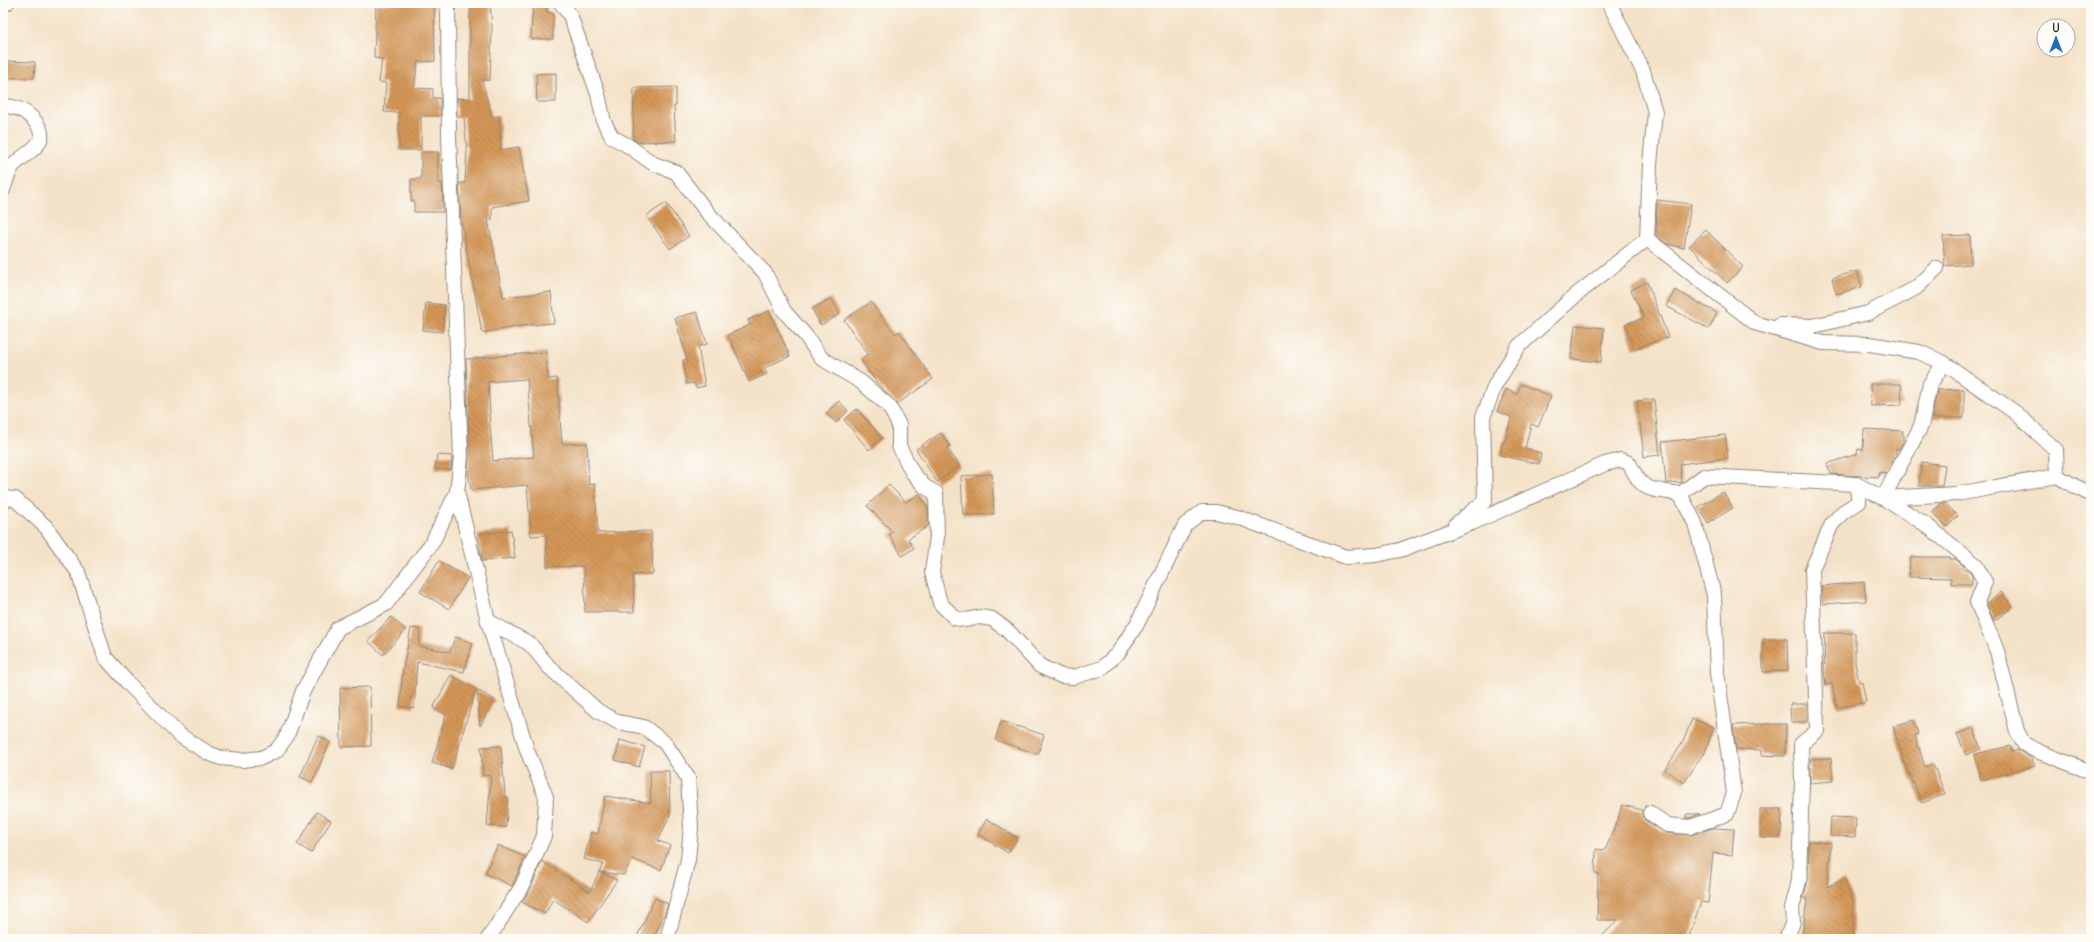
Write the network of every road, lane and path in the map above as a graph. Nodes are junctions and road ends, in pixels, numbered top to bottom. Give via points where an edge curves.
1 (6, 3) edge
2 (448, 3) edge
3 (561, 3) edge
4 (1610, 3) edge
5 (3, 5) edge
6 (3, 106) edge
7 (3, 190) edge
8 (1647, 239) junction
9 (1937, 268) dead end
10 (1755, 323) junction
11 (1944, 363) junction
12 (2057, 476) junction
13 (1856, 484) junction
14 (456, 492) junction
15 (1680, 494) junction
16 (2091, 495) edge
17 (3, 498) edge
18 (1883, 498) junction
19 (1442, 534) junction
20 (488, 621) junction
21 (2091, 772) edge
22 (1650, 813) dead end
23 (488, 939) edge
24 (667, 939) edge
25 (1786, 939) edge

1 - 5 street
2 - 14 street via 449,136 461,457
3 - 19 street via 570,15 598,94 604,122 612,137 654,164 676,172 707,212 765,273 784,311 821,358 861,382 889,406 899,424 899,446 912,472 925,488 936,493 937,537 932,572 940,603 955,618 992,619 1008,631 1040,666 1061,676 1074,678 1102,668 1118,653 1137,624 1185,525 1202,512 1237,517 1346,557 1400,550
4 - 8 street via 1643,71 1655,112
6 - 7 street via 27,113 39,128 40,137 34,150 13,167
8 - 10 street
8 - 19 street via 1576,295 1519,346 1495,385 1483,417 1485,501
9 - 10 street via 1916,288 1868,313 1813,326
10 - 11 street via 1823,343 1870,344 1919,352
11 - 12 street via 2016,413 2056,450
11 - 18 street via 1930,384 1921,426
12 - 16 street
12 - 18 street via 1957,494
13 - 15 street via 1704,476
13 - 18 street
13 - 25 street via 1859,502 1843,512 1832,524 1812,569 1817,731 1801,744 1799,881 1792,908 1793,922
14 - 17 street via 432,544 386,604 338,628 303,690 287,736 276,751 261,758 242,760 221,758 208,753 179,735 105,658 78,572 46,527 15,499
14 - 20 street
15 - 19 street via 1645,488 1638,481 1629,463 1620,460
15 - 22 street via 1695,523 1714,594 1717,672 1734,793 1727,814 1690,827 1668,825
18 - 21 street via 1925,524 1975,564 1985,582 1977,602 1997,651 2017,731 2024,744
20 - 23 street via 522,735 546,797 544,836 522,886
20 - 24 street via 530,644 549,667 598,710 618,722 644,726 665,743 688,778 688,860

